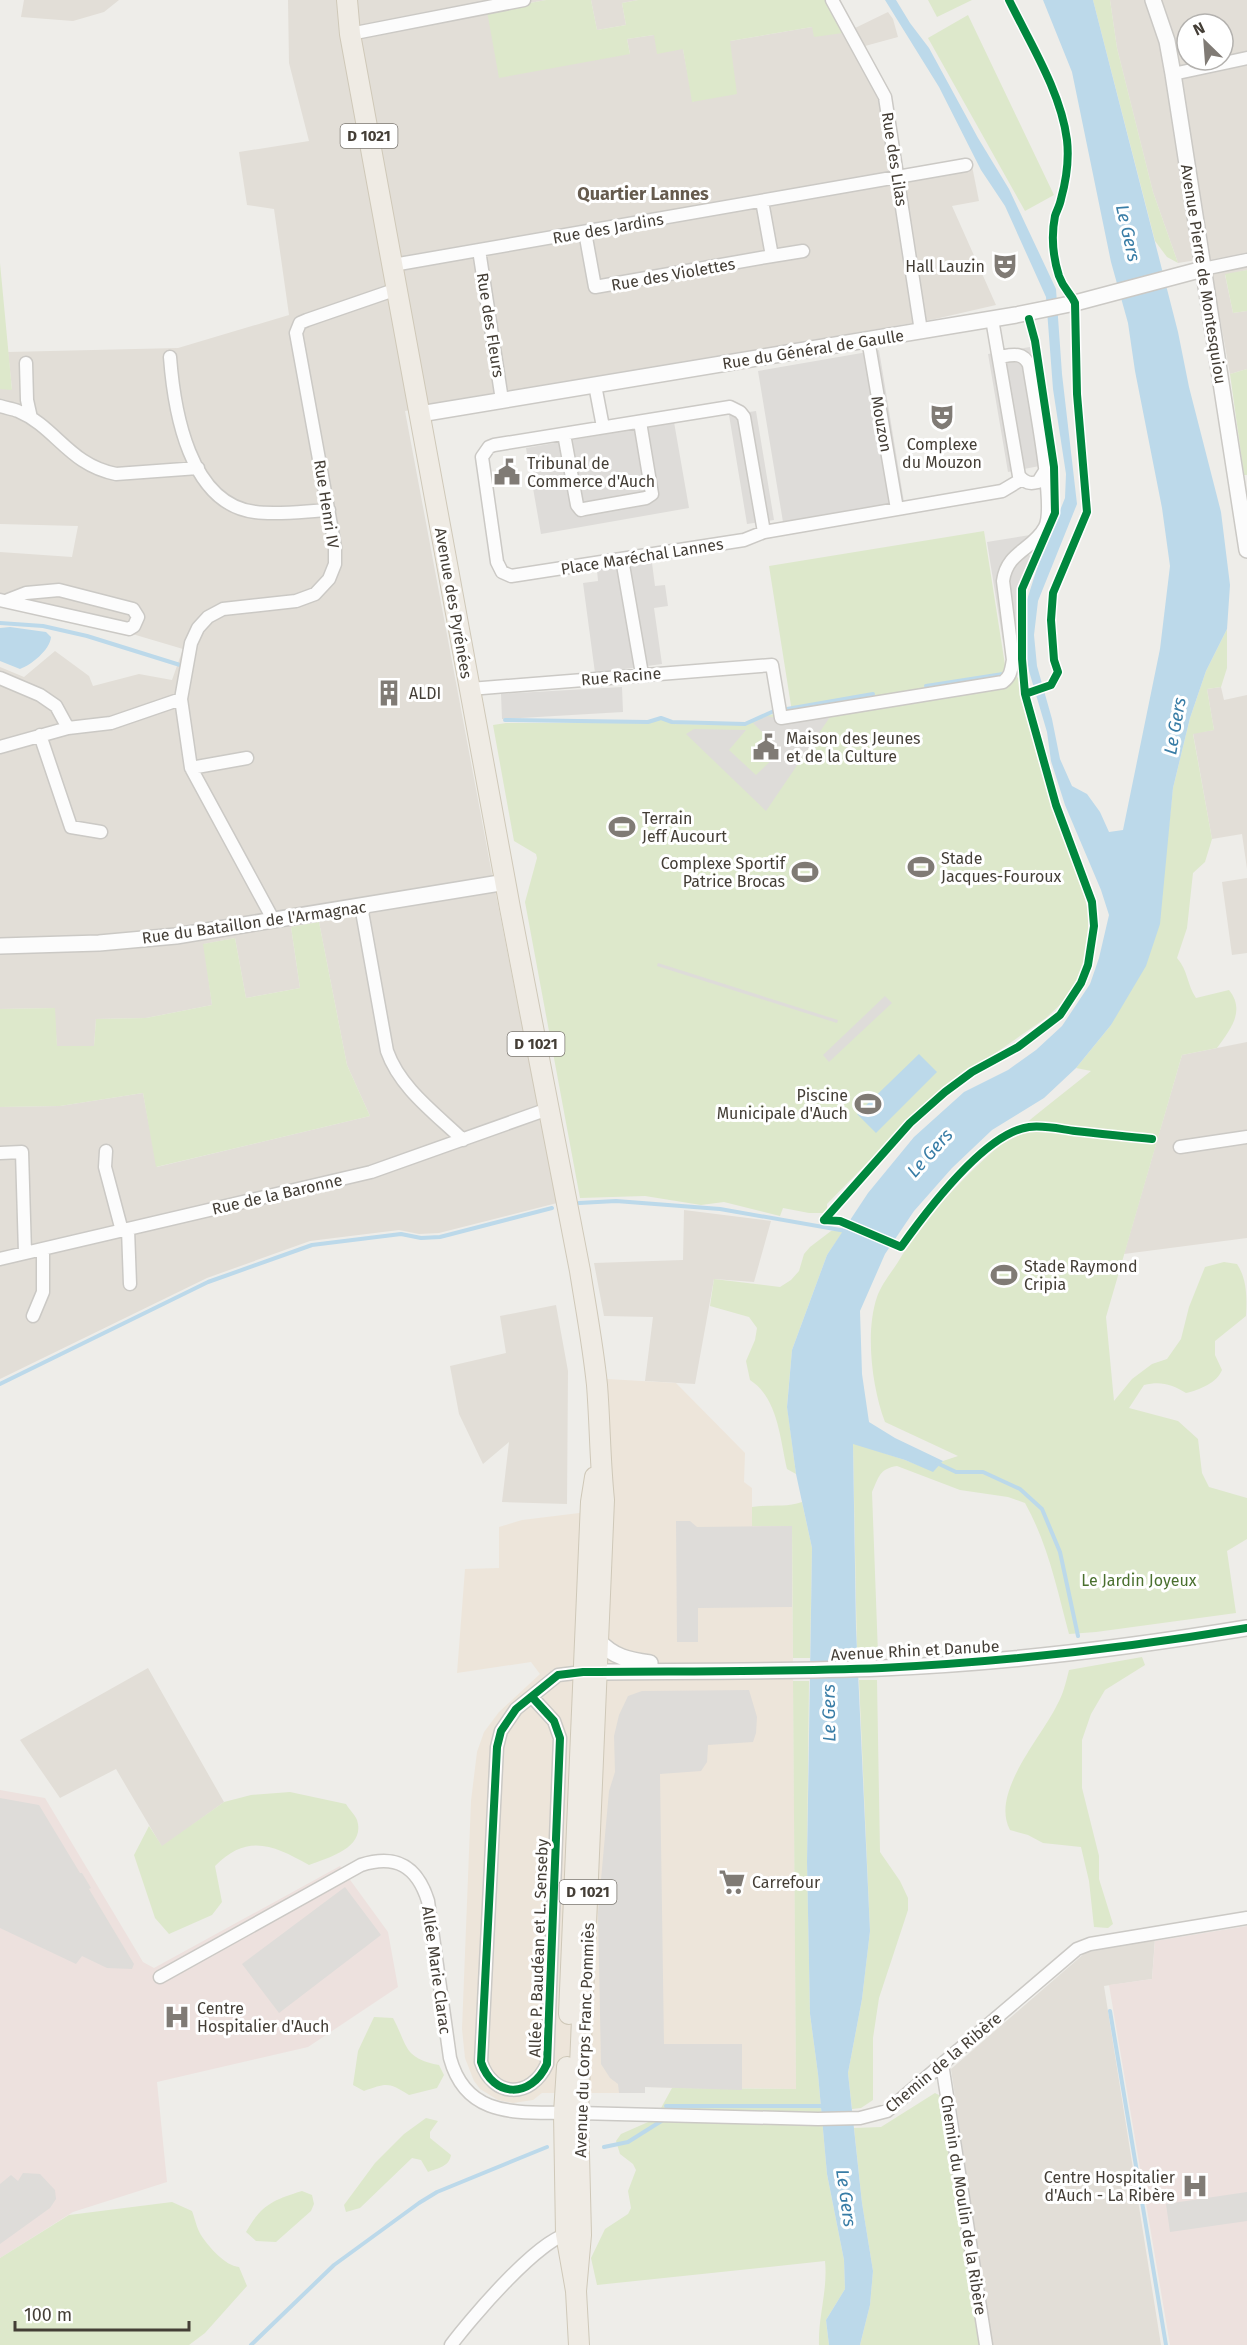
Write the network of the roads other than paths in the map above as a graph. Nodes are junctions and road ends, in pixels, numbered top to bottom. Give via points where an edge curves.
1 (347, 0) edge
2 (524, 0) edge
3 (832, 0) edge
4 (1154, 0) edge
5 (350, 34) junction
6 (1247, 58) edge
7 (1173, 74) junction
8 (966, 165) dead end
9 (898, 177) junction
10 (762, 201) junction
11 (585, 232) junction
12 (479, 250) junction
13 (803, 251) dead end
14 (772, 256) junction
15 (1247, 260) edge
16 (393, 265) junction
17 (1203, 269) junction
18 (397, 289) junction
19 (992, 319) junction
20 (921, 331) junction
21 (868, 339) junction
22 (170, 357) dead end
23 (999, 357) junction
24 (26, 363) dead end
25 (595, 385) junction
26 (502, 400) junction
27 (0, 406) edge
28 (420, 414) junction
29 (31, 418) junction
30 (640, 422) junction
31 (603, 428) junction
32 (564, 434) junction
33 (198, 468) junction
34 (1045, 471) junction
35 (1022, 479) junction
36 (1242, 485) edge
37 (897, 509) junction
38 (329, 510) junction
39 (764, 532) junction
40 (1247, 550) edge
41 (622, 559) junction
42 (4, 600) edge
43 (642, 674) junction
44 (0, 678) edge
45 (470, 689) junction
46 (181, 699) junction
47 (68, 728) junction
48 (40, 735) junction
49 (0, 747) edge
50 (247, 758) dead end
51 (191, 768) junction
52 (101, 832) dead end
53 (506, 882) junction
54 (361, 906) junction
55 (274, 921) junction
56 (0, 946) edge
57 (548, 1109) junction
58 (1247, 1137) edge
59 (463, 1140) junction
60 (1180, 1147) dead end
61 (106, 1151) dead end
62 (0, 1154) edge
63 (566, 1205) joint
64 (125, 1230) junction
65 (43, 1249) junction
66 (25, 1253) junction
67 (0, 1259) edge
68 (130, 1284) dead end
69 (33, 1316) dead end
70 (599, 1451) junction
71 (1247, 1628) edge
72 (599, 1641) junction
73 (694, 1670) junction
74 (590, 1672) junction
75 (532, 1697) junction
76 (1247, 1918) edge
77 (160, 1977) dead end
78 (942, 2064) junction
79 (492, 2083) junction
80 (479, 2101) junction
81 (572, 2113) junction
82 (574, 2234) junction
83 (451, 2345) edge
84 (579, 2345) edge
85 (986, 2345) edge

1 - 5 main road, Avenue des Pyrénées / D 1021
2 - 5 street
3 - 9 street, Rue des Lilas via 885,97
4 - 7 street, Avenue Pierre de Montesquiou
5 - 16 main road, Avenue des Pyrénées / D 1021
6 - 7 street
7 - 17 street, Avenue Pierre de Montesquiou
8 - 9 street, Rue des Jardins
9 - 10 street, Rue des Jardins
9 - 20 street, Rue des Lilas
10 - 11 street, Rue des Jardins
10 - 14 street
11 - 12 street, Rue des Jardins
11 - 14 street, Rue des Violettes via 595,287
12 - 16 street, Rue des Jardins
12 - 26 street, Rue des Fleurs
13 - 14 street, Rue des Violettes
15 - 17 street
16 - 18 main road, Avenue des Pyrénées / D 1021
17 - 19 street, Rue du Général de Gaulle
17 - 36 street, Avenue Pierre de Montesquiou
18 - 28 main road, Avenue des Pyrénées / D 1021
18 - 38 street, Rue Henri IV via 306,320 297,327
19 - 20 street, Rue du Général de Gaulle
19 - 23 street
20 - 21 street, Rue du Général de Gaulle
21 - 25 street, Rue du Général de Gaulle
21 - 37 street, Mouzon
22 - 33 street via 178,418
23 - 34 street via 1019,355 1027,361
23 - 35 street
24 - 29 street
25 - 26 street, Rue du Général de Gaulle
25 - 31 street
26 - 28 street, Rue du Général de Gaulle
27 - 29 street
28 - 45 main road, Avenue des Pyrénées / D 1021
29 - 33 street via 78,459 104,472
30 - 31 street, Place Maréchal Lannes
30 - 32 street via 652,494 580,510
30 - 39 street, Place Maréchal Lannes via 730,407 740,412
31 - 32 street, Place Maréchal Lannes
32 - 41 street, Place Maréchal Lannes via 495,445 484,452 499,568 511,576
33 - 38 street via 210,488 238,508 255,512
34 - 35 street via 1038,482
34 - 43 street, Rue Racine via 1045,527 1015,556 1005,572 1012,660 1008,678 1003,682 782,718 772,665
35 - 37 street via 1002,491
36 - 40 street, Avenue Pierre de Montesquiou
37 - 39 street
38 - 46 street, Rue Henri IV via 335,564 329,579 315,594 296,602 223,609 208,617 191,643
39 - 41 street, Place Maréchal Lannes via 744,540
41 - 43 street
42 - 42 street via 129,629 138,617 134,609 59,590
43 - 45 street, Rue Racine
44 - 47 street via 56,706
45 - 53 main road, Avenue des Pyrénées / D 1021
46 - 47 street via 111,723
46 - 51 street, Rue Henri IV
47 - 48 street
48 - 49 street
48 - 52 street via 71,826
50 - 51 street
51 - 55 street, Rue Henri IV
53 - 54 street, Rue du Bataillon de l'Armagnac
53 - 57 main road, Avenue des Pyrénées / D 1021
54 - 55 street, Rue du Bataillon de l'Armagnac
54 - 59 street via 392,1064 401,1079
55 - 56 street, Rue du Bataillon de l'Armagnac via 165,937
57 - 59 street, Rue de la Baronne
57 - 63 main road, Avenue des Pyrénées / D 1021
58 - 60 street
59 - 64 street, Rue de la Baronne via 371,1172
61 - 64 street via 105,1167
62 - 66 street via 22,1152
63 - 70 main road, Avenue du Corps Franc Pommiès / D 1021 via 590,1330
64 - 65 street, Rue de la Baronne
64 - 68 street
65 - 66 street, Rue de la Baronne
65 - 69 street via 43,1292
66 - 67 street, Rue de la Baronne
70 - 72 main road, Avenue du Corps Franc Pommiès / D 1021 via 604,1500
70 - 74 main road, Avenue du Corps Franc Pommiès / D 1021 via 591,1502
71 - 73 street, Avenue Rhin et Danube via 1025,1658 880,1668
72 - 73 street, Avenue Rhin et Danube via 613,1654 628,1660
72 - 74 main road, Avenue du Corps Franc Pommiès / D 1021
73 - 74 street, Avenue Rhin et Danube
74 - 75 street via 558,1675
74 - 81 main road, Avenue du Corps Franc Pommiès / D 1021
75 - 79 street via 507,1720 497,1747 481,2062
75 - 79 street, Allée P. Baudéan et L. Senseby via 554,1720 560,1738 547,2064 543,2074 526,2088 508,2090
76 - 78 street, Chemin de la Ribère via 1104,1941 1077,1949
77 - 80 street, Allée Marie Clarac via 361,1865 376,1860 398,1863 413,1872 428,1900 450,2058 459,2081
78 - 81 street, Chemin de la Ribère via 886,2111 860,2118
78 - 85 street, Chemin du Moulin de la Ribère
79 - 80 street
80 - 81 street, Allée Marie Clarac via 505,2111
81 - 82 main road, Avenue du Corps Franc Pommiès / D 1021
82 - 83 street via 530,2258
82 - 84 main road, D 1021

